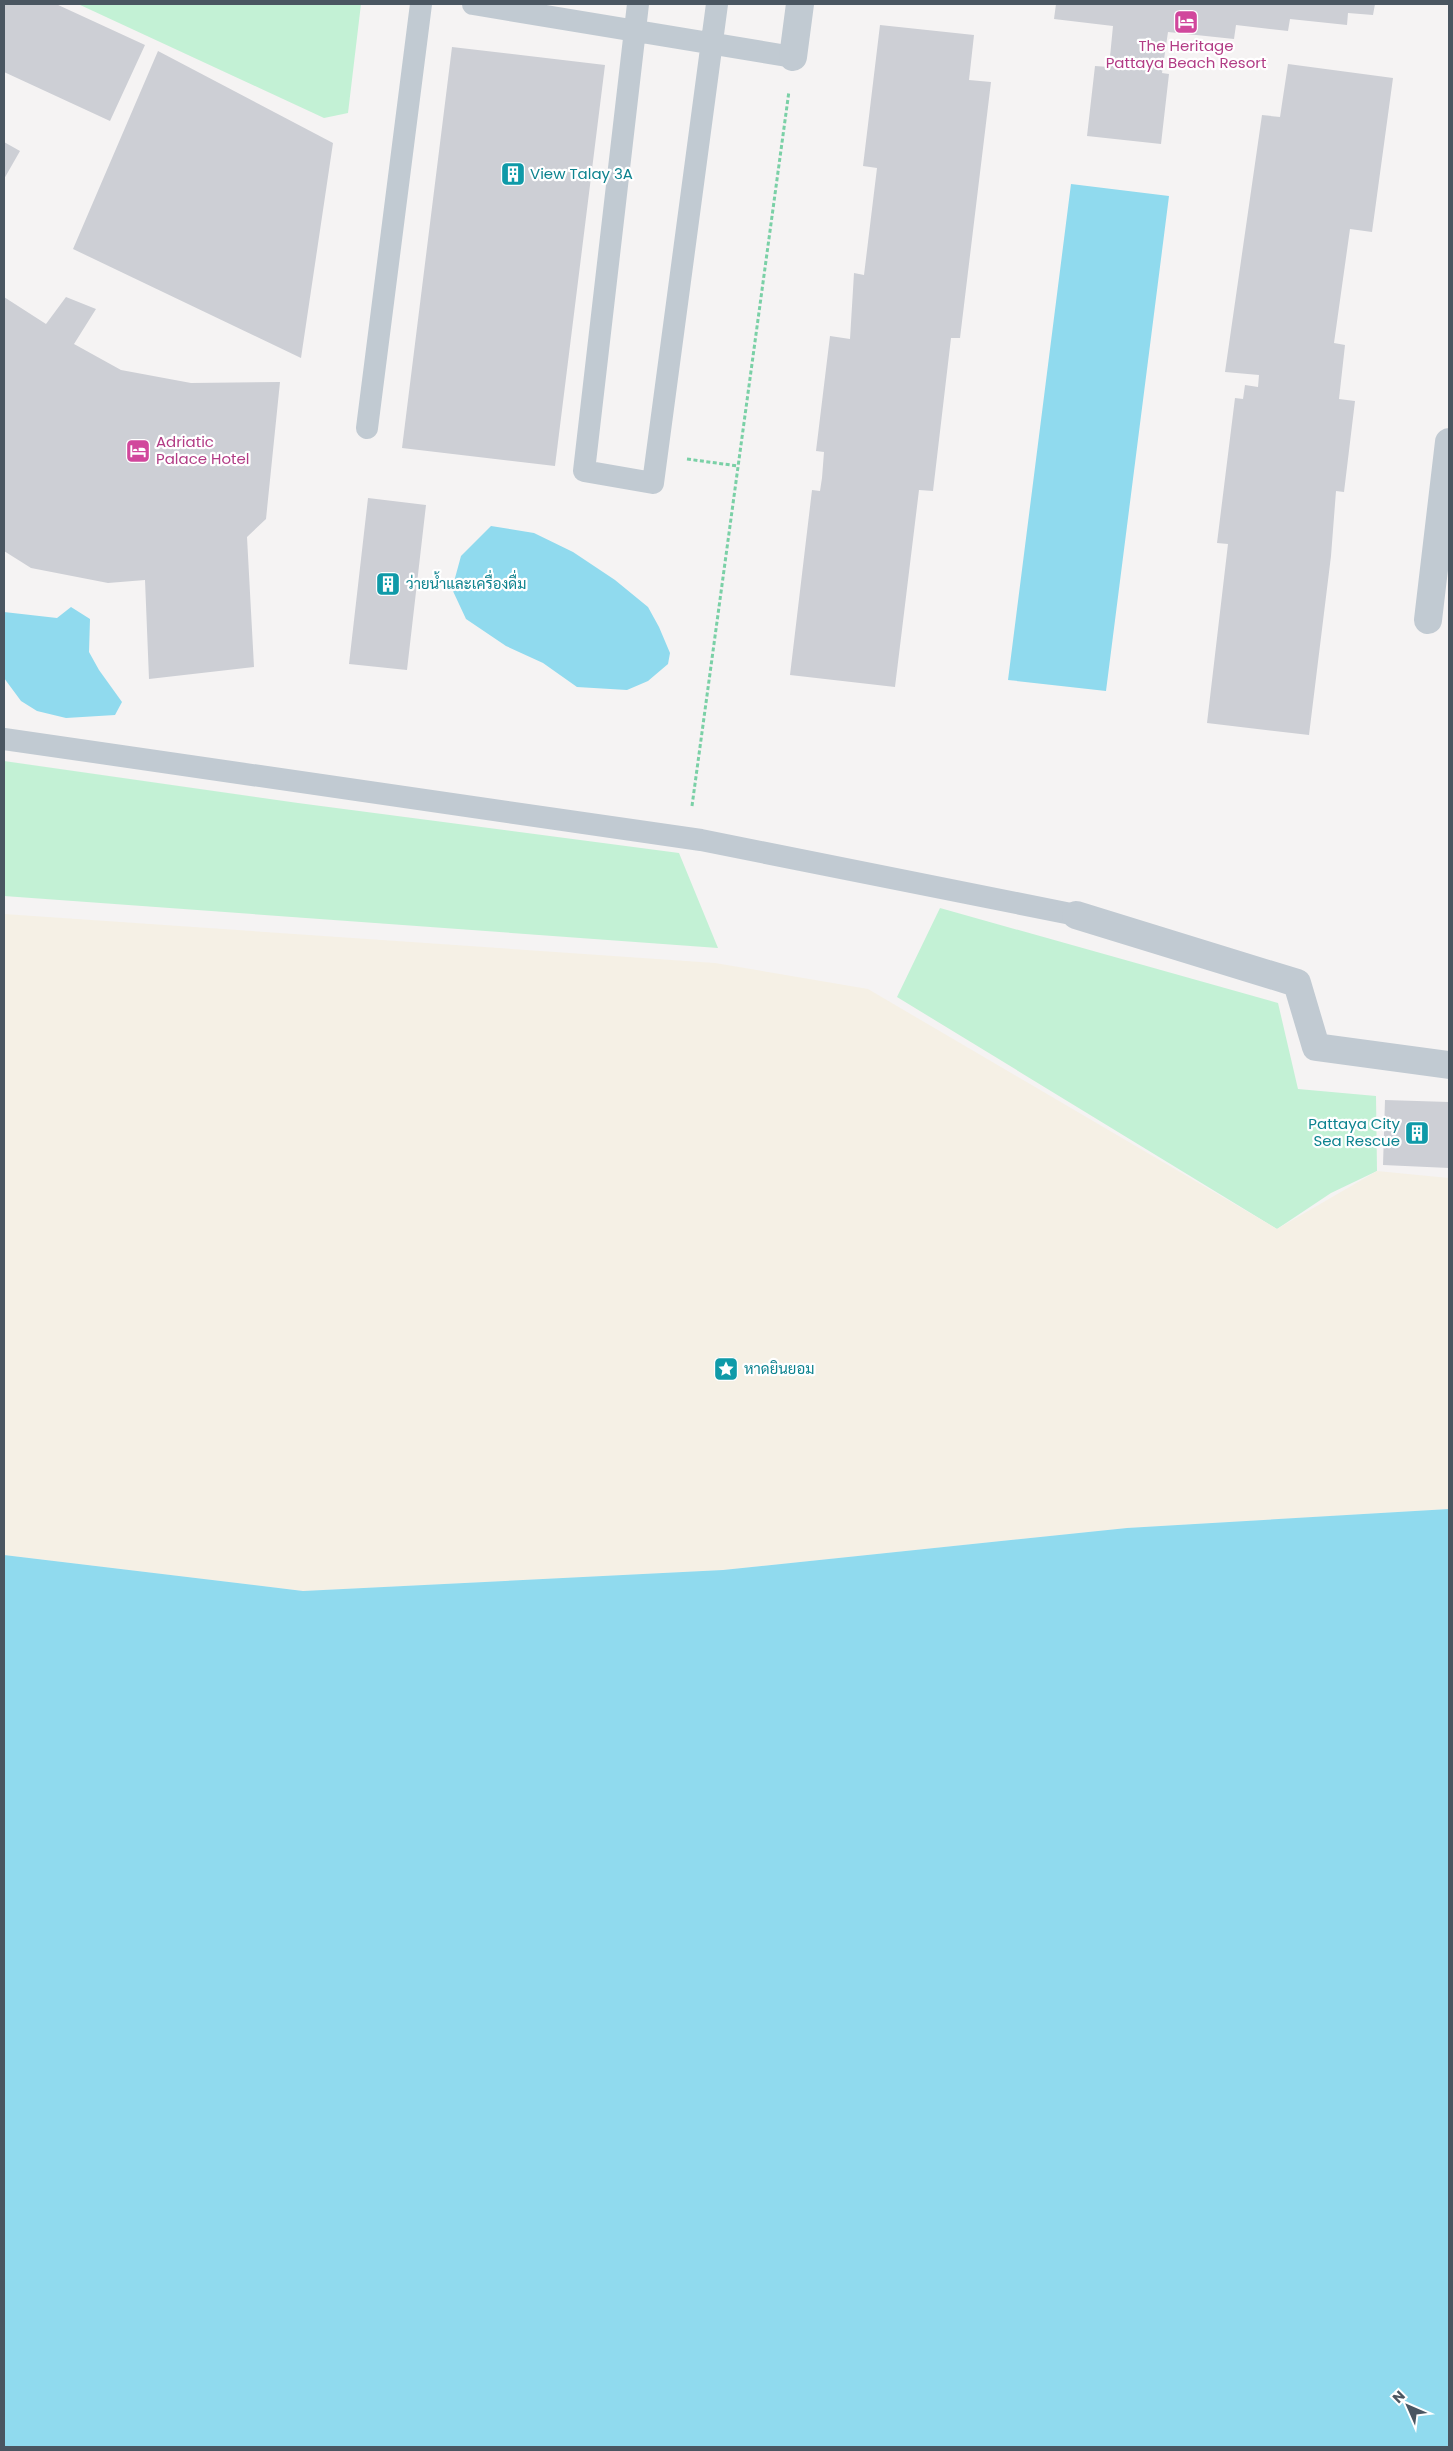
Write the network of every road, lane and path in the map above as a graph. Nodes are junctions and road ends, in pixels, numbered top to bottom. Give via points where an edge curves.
1 (421, 4) edge
2 (473, 4) edge
3 (638, 4) edge
4 (717, 4) edge
5 (800, 4) edge
6 (634, 30) junction
7 (712, 43) junction
8 (793, 57) junction
9 (367, 428) dead end
10 (1449, 442) edge
11 (657, 456) junction
12 (738, 466) junction
13 (1428, 620) dead end
14 (4, 740) edge
15 (693, 800) dead end
16 (1076, 916) joint
17 (1449, 1065) edge

1 - 9 lane
2 - 6 lane
3 - 6 lane
4 - 7 lane
5 - 8 street
6 - 7 lane
6 - 11 lane via 584,471 653,483
7 - 8 lane
7 - 11 lane
8 - 12 path
10 - 13 street
11 - 12 path
12 - 15 path
14 - 16 lane via 701,840
16 - 17 street via 1297,983 1316,1047

